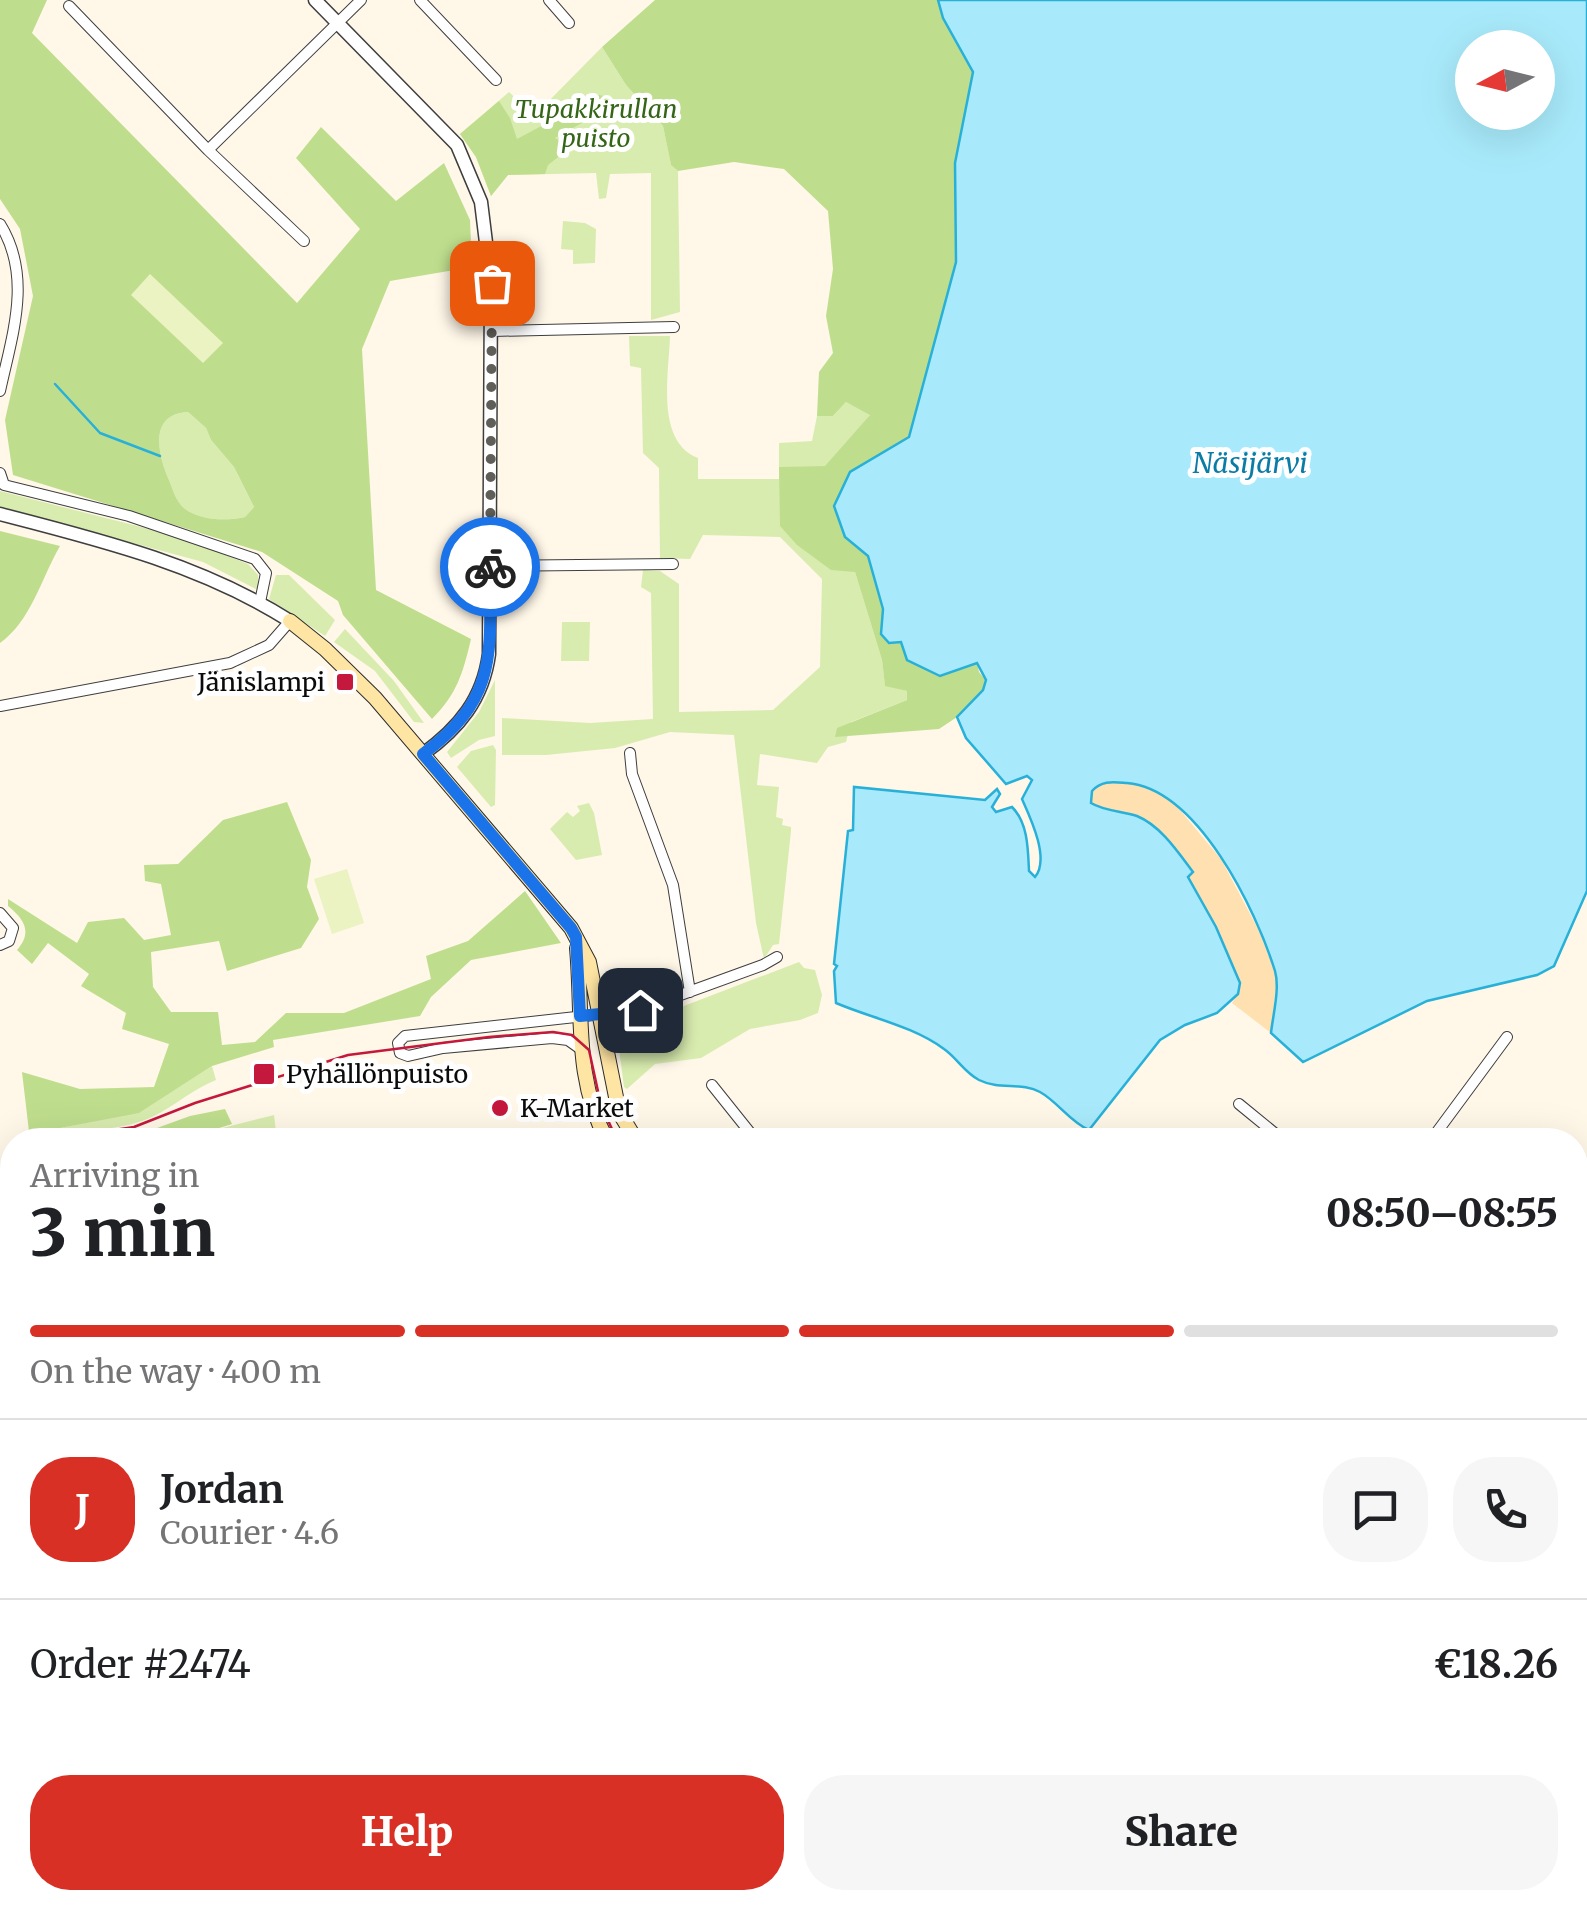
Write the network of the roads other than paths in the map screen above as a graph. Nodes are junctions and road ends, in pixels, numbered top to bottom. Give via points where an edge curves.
1 (315, 0) edge
2 (361, 0) edge
3 (420, 0) edge
4 (549, 0) edge
5 (68, 6) dead end
6 (569, 23) dead end
7 (338, 24) junction
8 (496, 80) dead end
9 (208, 150) junction
10 (0, 224) edge
11 (304, 242) dead end
12 (674, 326) dead end
13 (492, 330) junction
14 (0, 391) edge
15 (0, 473) edge
16 (0, 514) edge
17 (673, 564) dead end
18 (490, 566) junction
19 (260, 602) junction
20 (290, 622) junction
21 (0, 706) edge
22 (630, 753) dead end
23 (423, 754) junction
24 (0, 913) edge
25 (576, 937) junction
26 (0, 945) edge
27 (777, 957) dead end
28 (690, 992) junction
29 (601, 1015) junction
30 (580, 1016) junction
31 (1507, 1037) dead end
32 (582, 1050) junction
33 (712, 1085) dead end
34 (1239, 1104) dead end
35 (600, 1128) edge
36 (629, 1128) edge
37 (746, 1128) edge
38 (1268, 1128) edge
39 (1441, 1128) edge

1 - 7 street
2 - 7 street
3 - 8 street
4 - 6 street
5 - 9 street
7 - 9 street
7 - 13 street via 456,145 474,180 486,224
9 - 11 street
10 - 14 street via 16,262 18,304
12 - 13 street
13 - 18 street
15 - 19 street via 4,485 156,524 255,559 266,574
16 - 19 street via 182,566
17 - 18 street
18 - 23 street via 483,684 463,718
19 - 20 street
20 - 21 street via 269,645 222,666
20 - 23 main road via 352,674
22 - 28 street via 673,884
23 - 25 main road
24 - 26 street via 13,932
25 - 29 main road
25 - 30 main road
27 - 28 street
28 - 29 street
29 - 30 street
29 - 36 main road via 619,1112
30 - 32 main road
30 - 32 street via 405,1036 398,1043 408,1056 552,1038
31 - 39 street
32 - 35 main road
33 - 37 street
34 - 38 street

